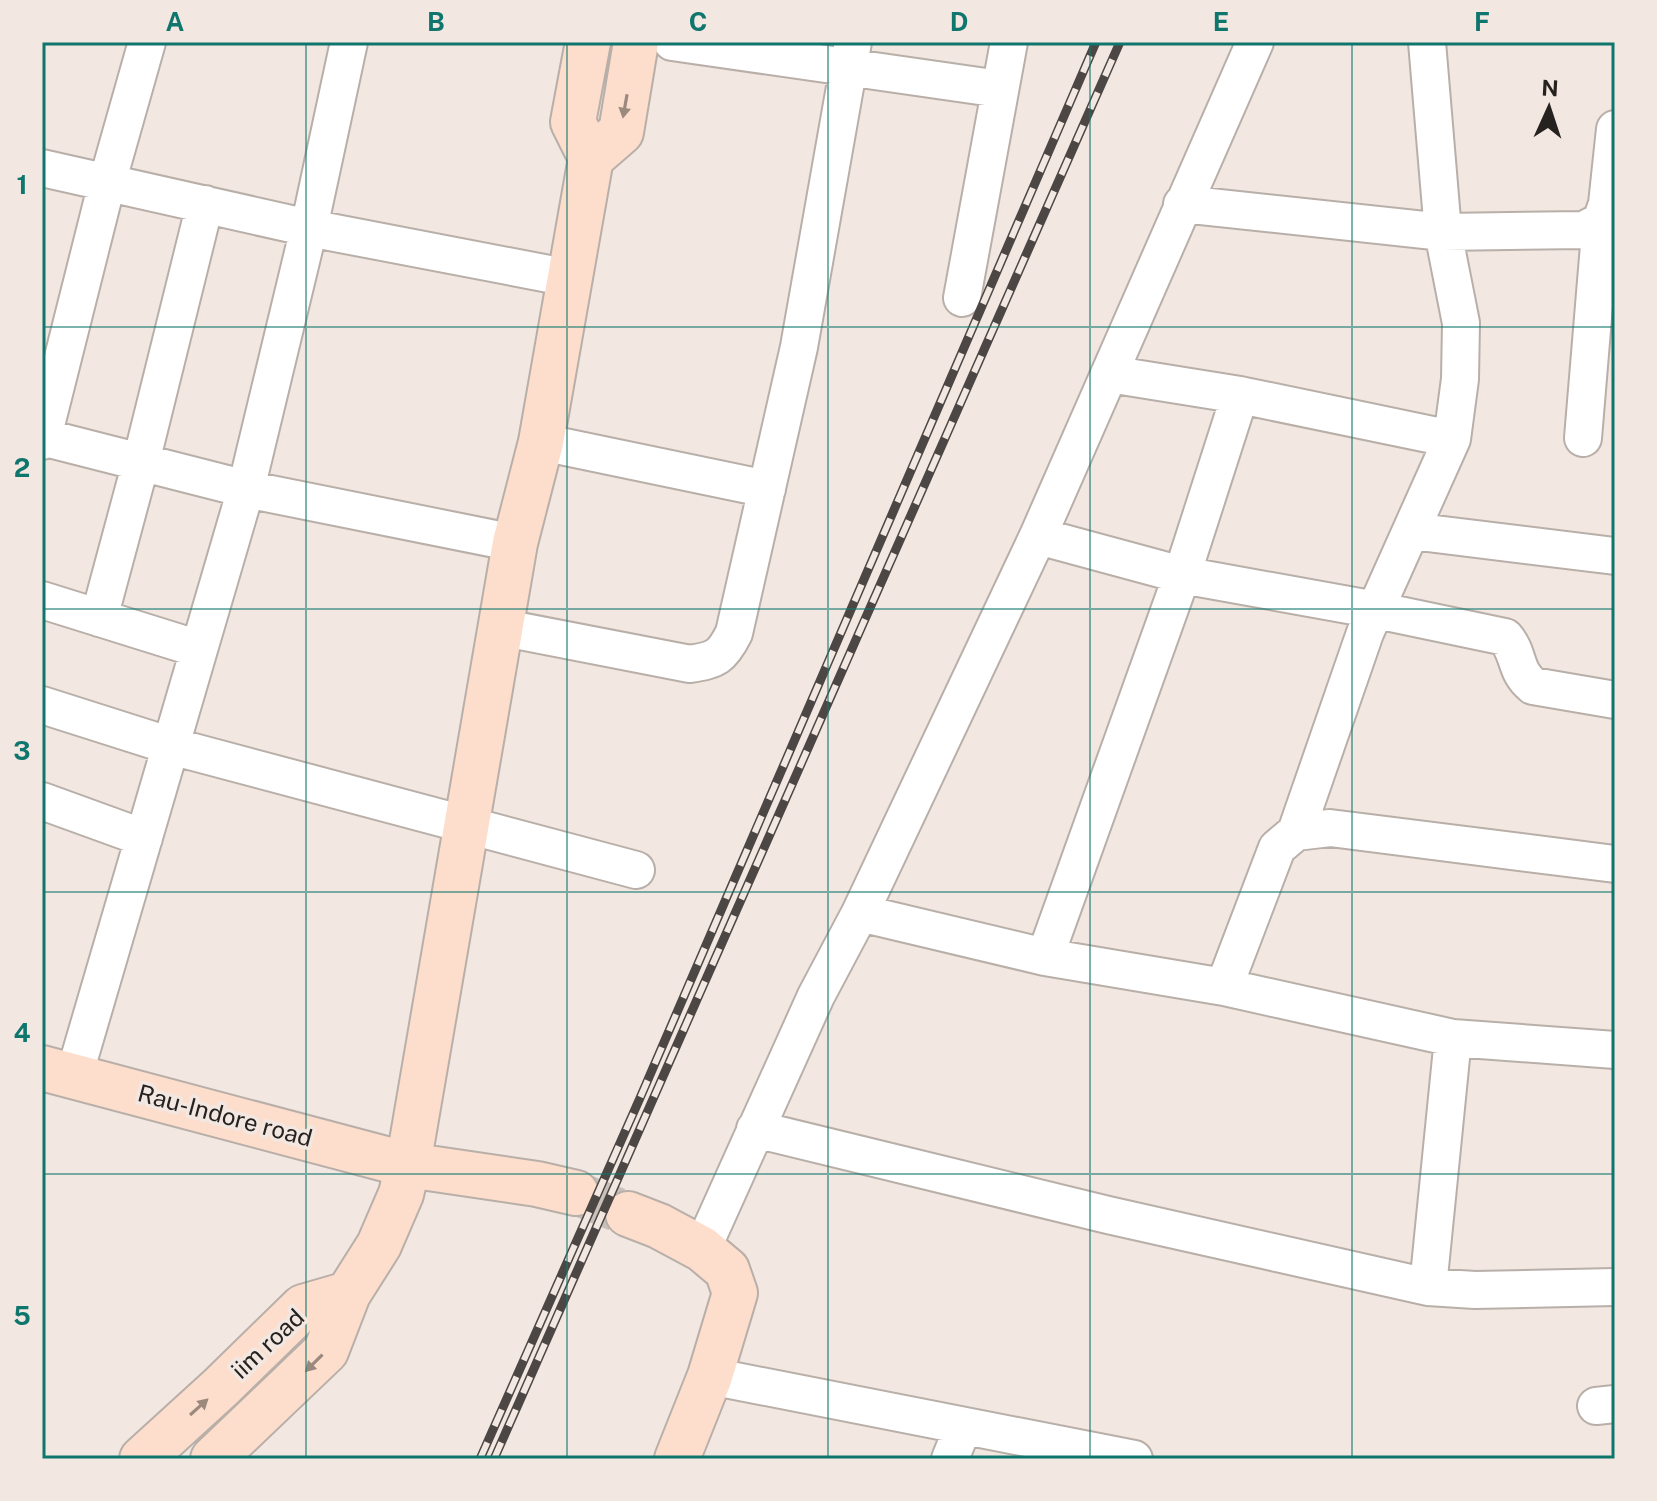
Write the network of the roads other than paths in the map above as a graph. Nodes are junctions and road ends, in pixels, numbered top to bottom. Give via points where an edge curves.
1 (147, 42) edge
2 (349, 42) edge
3 (588, 42) edge
4 (636, 42) edge
5 (672, 42) edge
6 (1009, 42) edge
7 (1255, 42) edge
8 (1427, 42) edge
9 (850, 54) edge
10 (1000, 89) junction
11 (1615, 129) edge
12 (591, 158) junction
13 (42, 168) edge
14 (107, 183) junction
15 (205, 204) junction
16 (1182, 204) junction
17 (1608, 222) edge
18 (309, 228) junction
19 (1443, 232) junction
20 (570, 278) junction
21 (962, 298) dead end
22 (1109, 374) junction
23 (1240, 395) junction
24 (42, 438) edge
25 (1583, 438) dead end
26 (1452, 439) junction
27 (541, 442) junction
28 (141, 462) junction
29 (246, 489) junction
30 (767, 489) junction
31 (1411, 531) junction
32 (1038, 536) junction
33 (515, 543) junction
34 (1615, 556) edge
35 (1182, 575) junction
36 (42, 600) edge
37 (1376, 610) junction
38 (99, 618) junction
39 (499, 627) junction
40 (199, 649) junction
41 (1615, 700) edge
42 (42, 705) edge
43 (171, 746) junction
44 (42, 801) edge
45 (466, 825) junction
46 (1296, 832) junction
47 (144, 838) junction
48 (1615, 864) edge
49 (636, 870) dead end
50 (860, 913) junction
51 (1045, 957) junction
52 (1224, 987) junction
53 (1453, 1038) junction
54 (1615, 1050) edge
55 (58, 1072) edge
56 (755, 1129) junction
57 (408, 1165) junction
58 (576, 1193) tunnel mouth
59 (628, 1214) tunnel mouth
60 (702, 1249) junction
61 (1428, 1287) junction
62 (1615, 1287) edge
63 (348, 1294) junction
64 (710, 1376) junction
65 (956, 1443) edge
66 (142, 1459) edge
67 (213, 1459) edge
68 (677, 1459) edge
69 (1134, 1459) edge

1 - 14 street
2 - 18 street
3 - 12 street via 573,122
4 -> 12 street via 621,132
5 - 9 street
6 - 10 street
7 - 16 street
8 - 19 street
9 - 10 street
9 - 30 street via 799,347
10 - 21 street
11 - 17 street
12 - 20 street
13 - 14 street
14 - 15 street
14 - 24 street
15 - 18 street
15 - 28 street
16 - 19 street
16 - 22 street
17 - 19 street via 1584,230
17 - 25 street
18 - 20 street
18 - 29 street
19 - 26 street via 1461,323
20 - 27 street
22 - 23 street
22 - 32 street
23 - 26 street
23 - 35 street
24 - 28 street
26 - 31 street
27 - 30 street
27 - 33 street
28 - 29 street
28 - 38 street
29 - 33 street
29 - 40 street
30 - 39 street via 734,633 712,661 690,664
31 - 34 street
31 - 37 street
32 - 35 street
32 - 50 street
33 - 39 street
35 - 37 street
35 - 51 street
36 - 38 street
37 - 41 street via 1505,637 1514,647 1522,677 1533,686
37 - 46 street
38 - 40 street
39 - 45 street
40 - 43 street
42 - 43 street
43 - 45 street
43 - 47 street
44 - 47 street
45 - 49 street
45 - 57 street
46 - 48 street via 1330,828
46 - 52 street via 1277,848
47 - 55 street
50 - 51 street
50 - 56 street
51 - 52 street
52 - 53 street
53 - 54 street
53 - 61 street
55 - 57 street, Rau-Indore road
56 - 60 street
56 - 61 street
57 - 58 street, Rau-Indore road
57 - 63 street via 379,1245
59 - 60 street
60 - 64 street via 727,1270 735,1293
61 - 62 street
66 -> 63 street, iim road via 303,1307
63 -> 67 street, iim road via 326,1351
64 - 65 street
64 - 68 street
65 - 69 street

